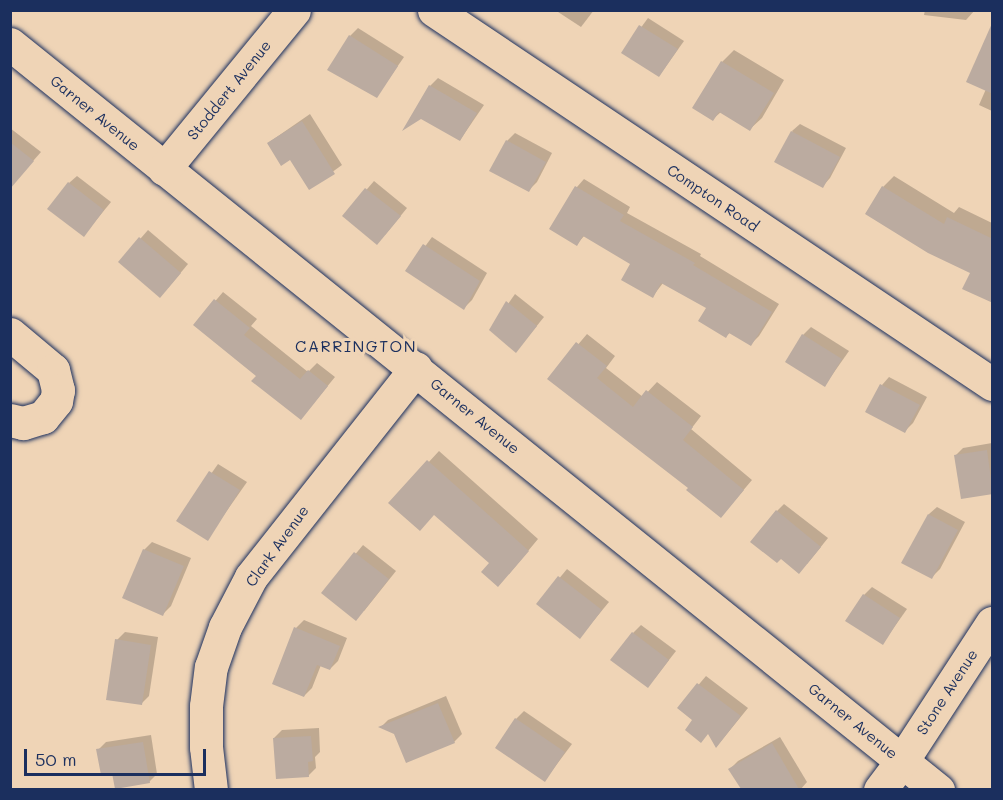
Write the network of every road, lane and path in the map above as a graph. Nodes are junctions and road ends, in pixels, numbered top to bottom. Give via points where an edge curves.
1 (294, 10) edge
2 (434, 10) edge
3 (10, 44) edge
4 (164, 169) junction
5 (10, 334) edge
6 (416, 368) junction
7 (993, 384) edge
8 (10, 420) edge
9 (993, 622) edge
10 (902, 761) junction
11 (212, 789) edge
12 (880, 789) edge
13 (938, 789) edge

1 - 4 street, Stoddert Avenue
2 - 7 street, Compton Road
3 - 4 street, Garner Avenue
4 - 6 street, Garner Avenue
5 - 8 street via 53,370 58,390 56,401 43,417 22,423
6 - 10 street, Garner Avenue
6 - 11 street, Clark Avenue via 251,577 225,627 211,667 206,706
9 - 10 street, Stone Avenue
10 - 12 street, Stone Avenue
10 - 13 street, Garner Avenue

